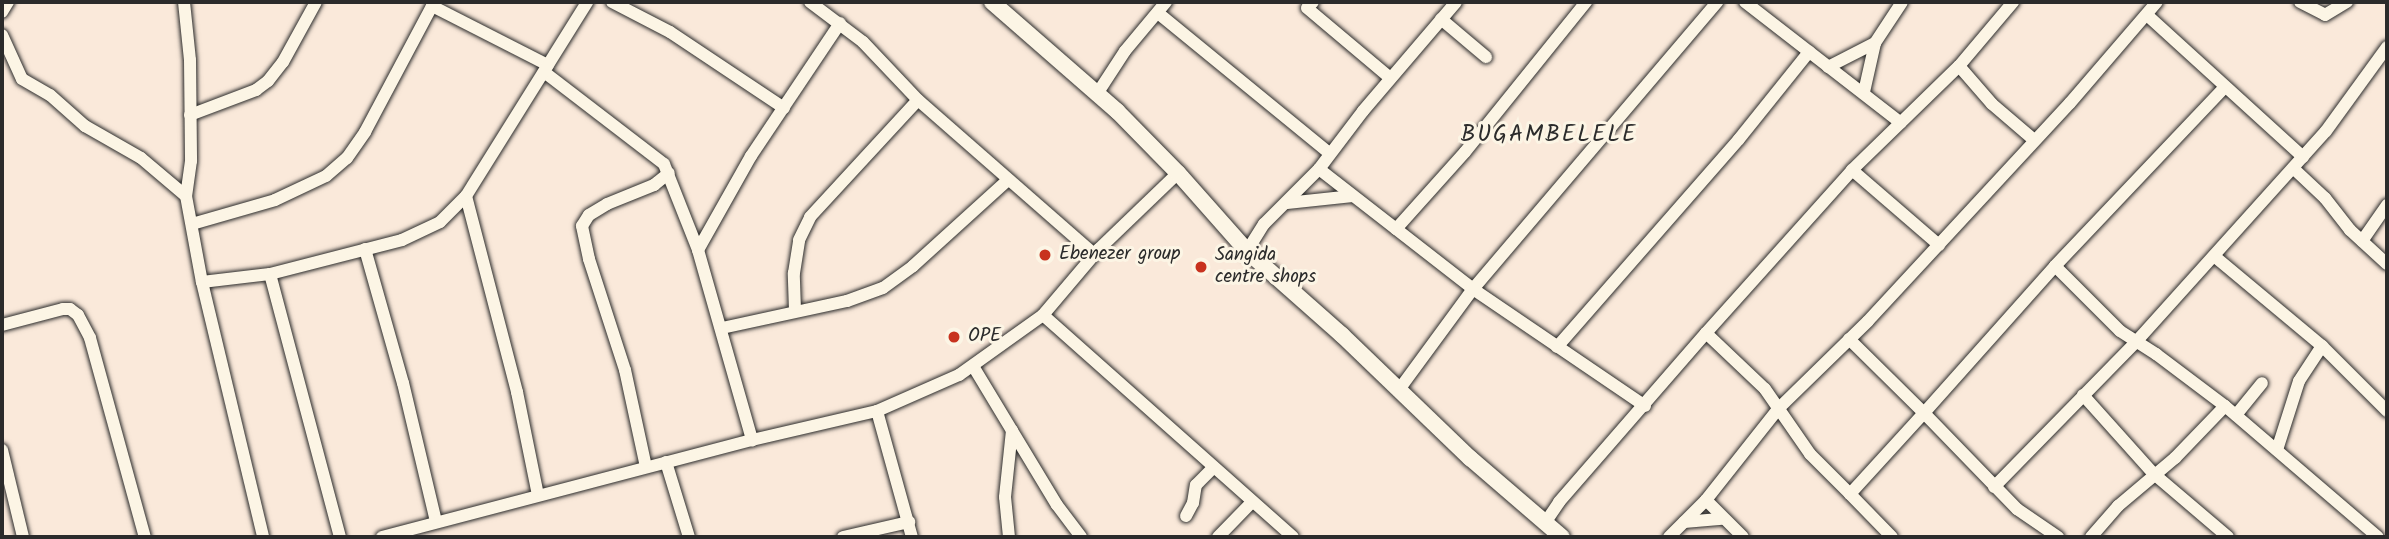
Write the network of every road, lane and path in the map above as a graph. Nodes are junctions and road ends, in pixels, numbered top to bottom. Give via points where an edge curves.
1 (8, 2) edge
2 (184, 2) edge
3 (316, 2) edge
4 (587, 2) edge
5 (612, 2) edge
6 (810, 2) edge
7 (992, 2) edge
8 (1456, 2) edge
9 (1586, 2) edge
10 (1717, 2) edge
11 (1745, 2) edge
12 (1902, 2) edge
13 (2013, 2) edge
14 (2300, 2) edge
15 (2347, 2) edge
16 (433, 4) edge
17 (1306, 4) edge
18 (2150, 6) edge
19 (1162, 7) edge
20 (2, 12) edge
21 (1441, 19) junction
22 (840, 23) junction
23 (2, 35) edge
24 (1875, 43) junction
25 (2387, 47) edge
26 (1808, 52) junction
27 (1486, 57) dead end
28 (1959, 66) junction
29 (1828, 67) junction
30 (546, 69) junction
31 (1390, 78) junction
32 (2225, 87) junction
33 (1864, 92) junction
34 (1097, 94) junction
35 (918, 100) junction
36 (784, 108) junction
37 (190, 115) junction
38 (1901, 122) junction
39 (2033, 139) junction
40 (1329, 153) junction
41 (2303, 157) junction
42 (2293, 168) junction
43 (1319, 169) junction
44 (1852, 170) junction
45 (668, 173) junction
46 (1178, 173) junction
47 (1008, 180) junction
48 (186, 196) junction
49 (466, 196) junction
50 (1353, 196) junction
51 (1286, 203) junction
52 (2387, 205) edge
53 (440, 222) junction
54 (192, 224) junction
55 (474, 225) junction
56 (1396, 229) junction
57 (2362, 241) junction
58 (1939, 245) junction
59 (365, 249) junction
60 (698, 250) junction
61 (1247, 251) junction
62 (1094, 254) junction
63 (2214, 256) junction
64 (2387, 264) edge
65 (2054, 266) junction
66 (270, 274) junction
67 (202, 282) junction
68 (1473, 289) junction
69 (795, 310) junction
70 (1042, 315) junction
71 (2, 325) edge
72 (722, 328) junction
73 (1706, 334) junction
74 (1849, 339) junction
75 (2135, 343) junction
76 (2322, 346) junction
77 (1557, 347) junction
78 (973, 366) junction
79 (2262, 383) dead end
80 (1398, 391) junction
81 (2083, 395) junction
82 (1645, 406) junction
83 (2225, 406) junction
84 (1779, 408) junction
85 (877, 411) junction
86 (2387, 411) edge
87 (1924, 413) junction
88 (2236, 415) junction
89 (1012, 429) junction
90 (752, 440) junction
91 (2, 450) edge
92 (2277, 450) junction
93 (666, 462) junction
94 (646, 467) junction
95 (1214, 467) junction
96 (2154, 474) junction
97 (1994, 487) junction
98 (1850, 494) junction
99 (538, 495) junction
100 (1706, 500) junction
101 (1252, 502) junction
102 (1186, 516) dead end
103 (1722, 519) junction
104 (436, 522) junction
105 (909, 522) junction
106 (1684, 522) junction
107 (1545, 523) junction
108 (23, 537) edge
109 (145, 537) edge
110 (263, 537) edge
111 (340, 537) edge
112 (383, 537) edge
113 (689, 537) edge
114 (844, 537) edge
115 (912, 537) edge
116 (1009, 537) edge
117 (1081, 537) edge
118 (1219, 537) edge
119 (1293, 537) edge
120 (1562, 537) edge
121 (1669, 537) edge
122 (1743, 537) edge
123 (1892, 537) edge
124 (2058, 537) edge
125 (2091, 537) edge
126 (2228, 537) edge
127 (2378, 537) edge

1 - 20 street
2 - 37 street
3 - 37 street via 268,82
4 - 30 street
5 - 36 street via 670,32
6 - 22 street
7 - 34 street
8 - 21 street
9 - 56 street
10 - 68 street
11 - 26 street
12 - 24 street
13 - 28 street
14 - 15 street via 2325,15
16 - 30 street
16 - 54 street via 347,158 326,176 287,195
17 - 31 street
18 - 32 street
18 - 39 street
19 - 34 street
19 - 40 street
21 - 27 street
21 - 31 street
22 - 35 street
22 - 36 street
23 - 48 street via 22,79 50,95 85,126 141,158
24 - 29 street
24 - 33 street
25 - 41 street via 2339,116
26 - 29 street
26 - 77 street via 1739,139
28 - 38 street
28 - 39 street via 1992,104
29 - 33 street
30 - 45 street via 659,158
30 - 49 street
31 - 40 street
32 - 41 street
32 - 65 street
33 - 38 street
34 - 46 street
35 - 47 street
35 - 69 street via 810,217 799,240
36 - 60 street
37 - 48 street
38 - 44 street
39 - 58 street
40 - 43 street
41 - 42 street
42 - 57 street
42 - 63 street
43 - 50 street
43 - 51 street
44 - 58 street
44 - 73 street
45 - 60 street
45 - 94 street via 654,185 589,215 582,226 625,370
46 - 61 street
46 - 62 street
47 - 62 street
47 - 69 street via 913,267 883,288 847,301
48 - 54 street
49 - 53 street
49 - 55 street
50 - 51 street
50 - 56 street
51 - 61 street via 1264,224
52 - 57 street
53 - 55 street via 461,217
53 - 59 street via 402,240
54 - 67 street
55 - 99 street
56 - 68 street
57 - 64 street
58 - 74 street
59 - 66 street
59 - 104 street
60 - 72 street
61 - 80 street
62 - 70 street
63 - 75 street
63 - 76 street
65 - 75 street
65 - 87 street
66 - 67 street
66 - 111 street
67 - 110 street
68 - 77 street
68 - 80 street
69 - 72 street
70 - 78 street
70 - 95 street
71 - 109 street via 63,309 78,315 90,338
72 - 90 street
73 - 82 street
73 - 84 street via 1749,372
74 - 84 street
74 - 87 street
75 - 81 street
75 - 83 street
76 - 86 street
76 - 92 street via 2299,381
77 - 82 street
78 - 85 street
78 - 89 street
79 - 88 street
80 - 107 street
81 - 96 street
81 - 97 street
82 - 107 street
83 - 88 street
83 - 96 street
84 - 98 street via 1810,454
84 - 100 street
85 - 90 street
85 - 105 street
87 - 97 street
87 - 98 street
88 - 92 street
89 - 116 street via 1005,497
89 - 117 street
90 - 93 street
91 - 108 street
92 - 127 street
93 - 94 street
93 - 113 street
94 - 99 street
95 - 101 street
95 - 102 street via 1196,485 1194,503
96 - 125 street
96 - 126 street
97 - 124 street
98 - 123 street
99 - 104 street
100 - 103 street
100 - 106 street
101 - 118 street
101 - 119 street
103 - 106 street
103 - 122 street
104 - 112 street
105 - 114 street
105 - 115 street
106 - 121 street
107 - 120 street

